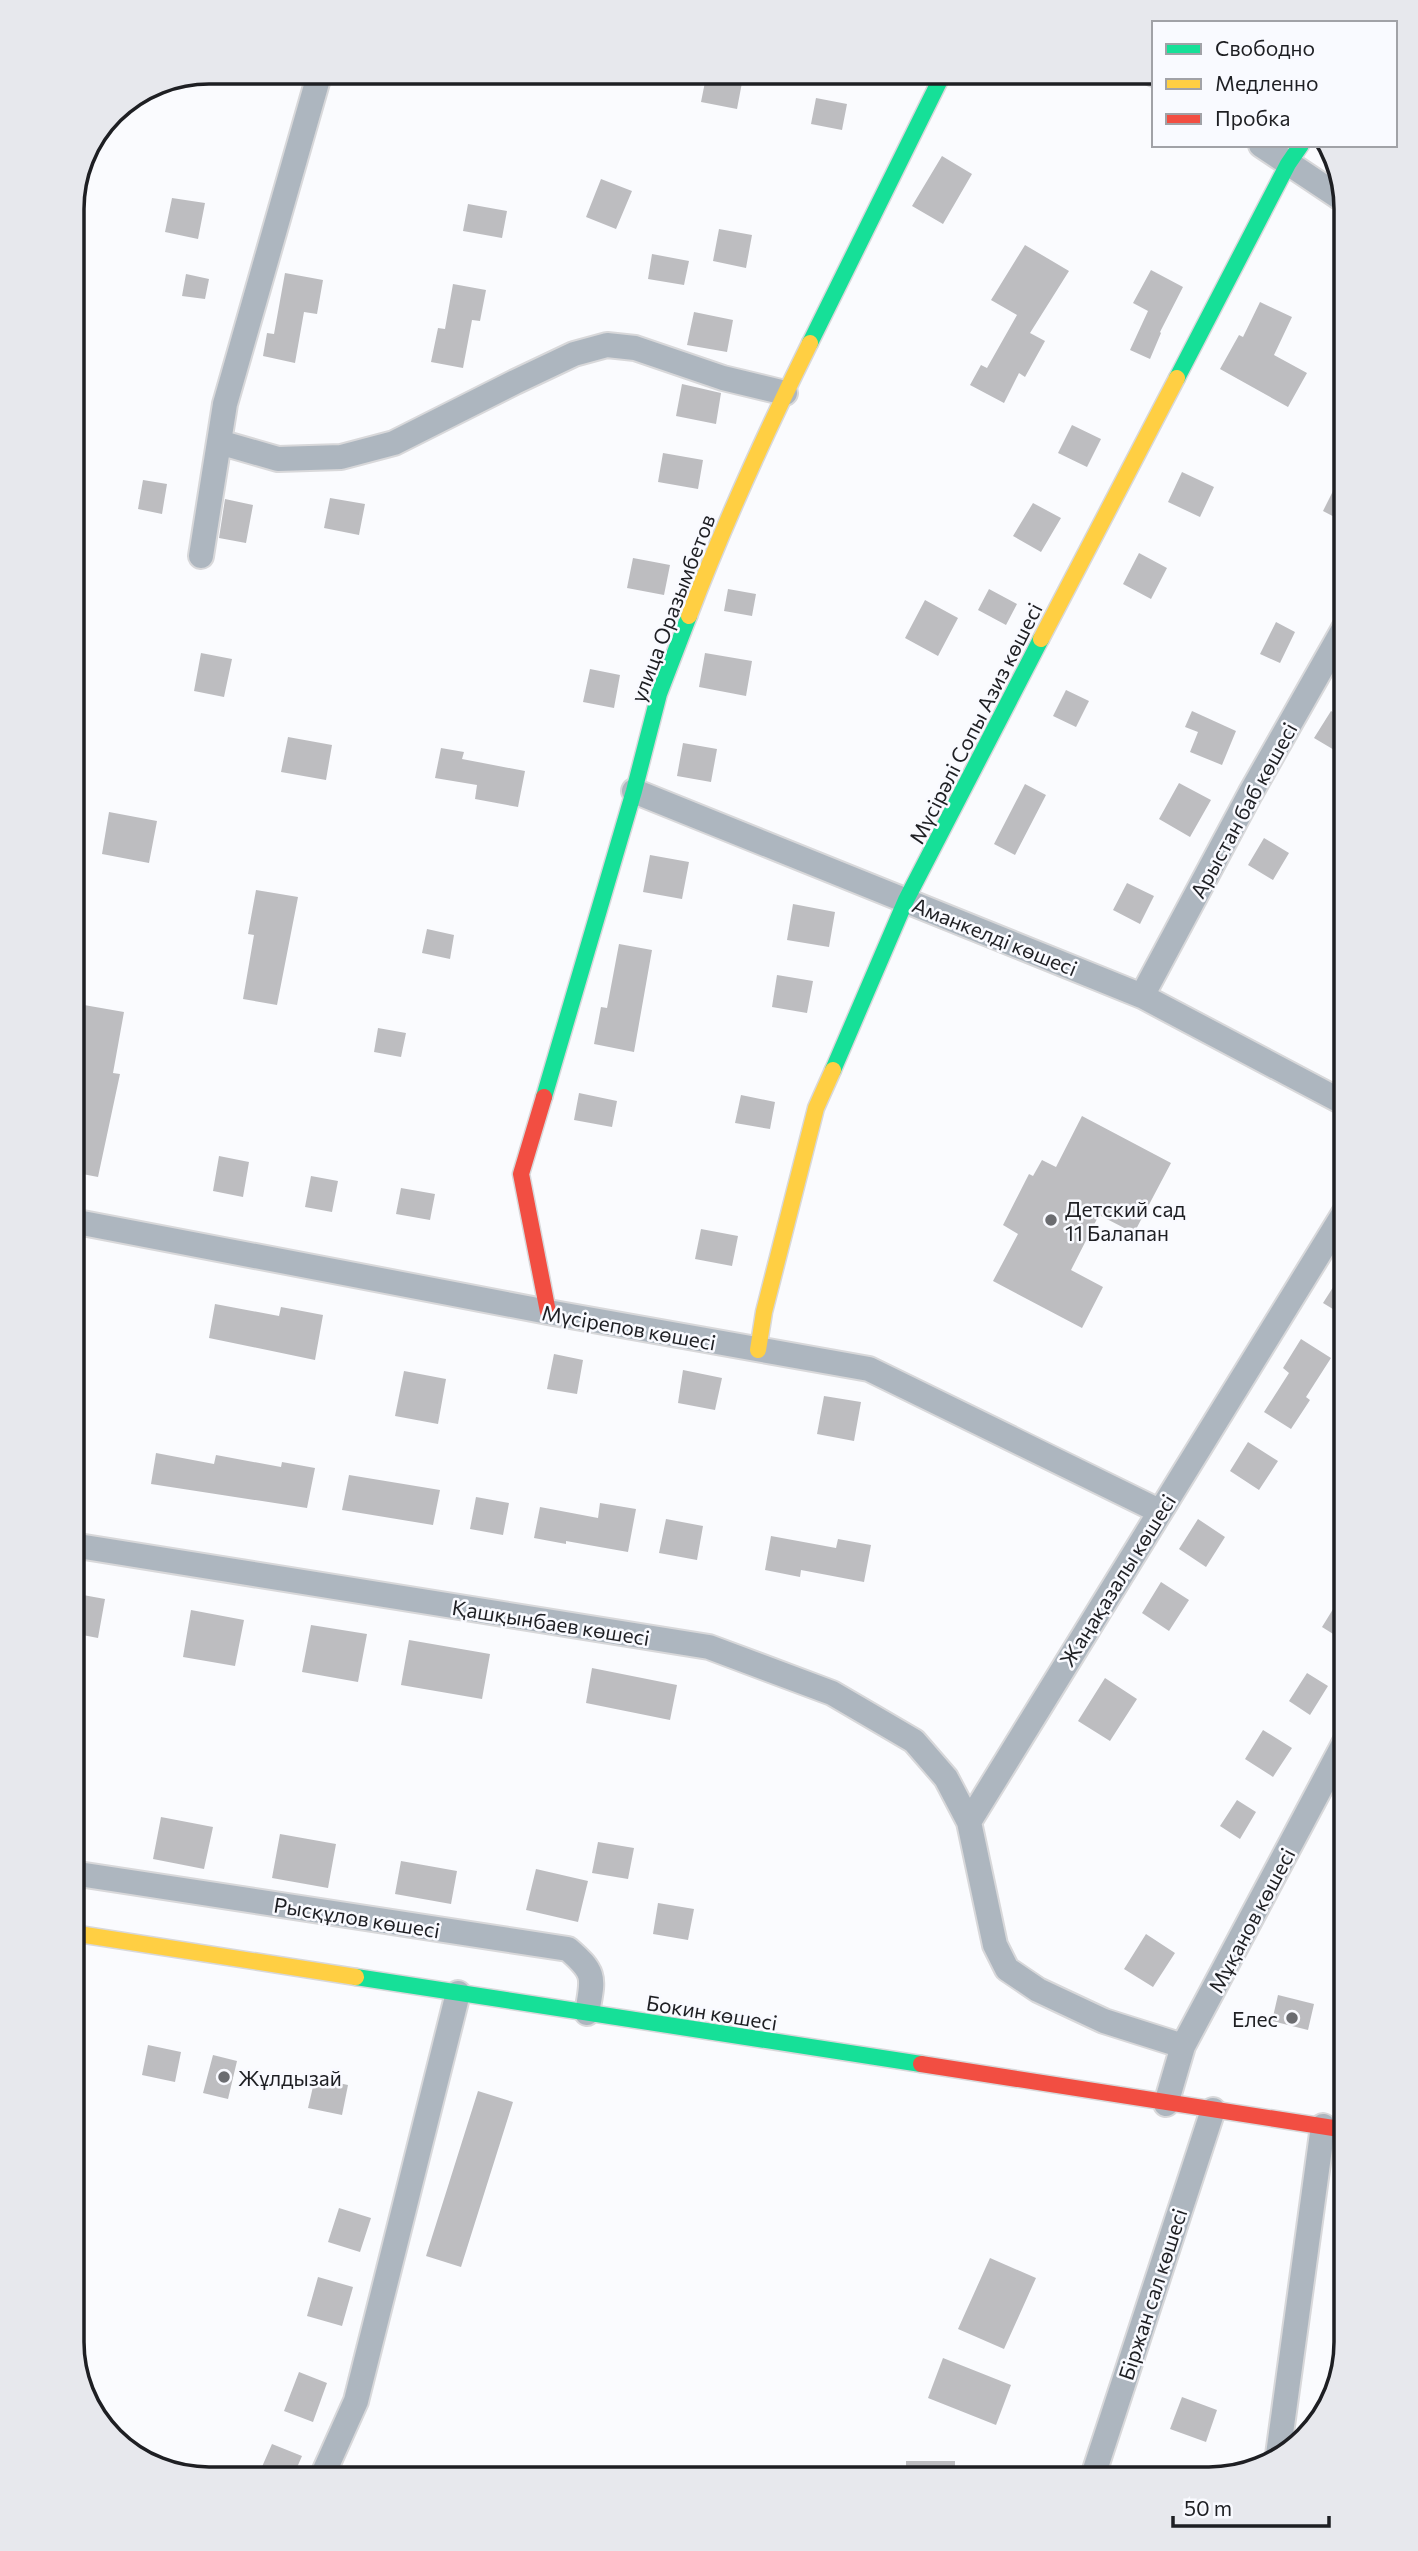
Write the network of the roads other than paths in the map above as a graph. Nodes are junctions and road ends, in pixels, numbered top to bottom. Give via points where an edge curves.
1 (317, 84) edge
2 (938, 84) edge
3 (1269, 147) edge
4 (1295, 154) edge
5 (1333, 189) edge
6 (785, 393) junction
7 (219, 442) junction
8 (201, 556) dead end
9 (1334, 646) edge
10 (634, 790) junction
11 (906, 900) junction
12 (1142, 996) junction
13 (1334, 1098) edge
14 (84, 1223) edge
15 (1334, 1229) edge
16 (548, 1312) junction
17 (758, 1350) junction
18 (1159, 1511) junction
19 (84, 1547) edge
20 (1334, 1763) edge
21 (969, 1822) junction
22 (84, 1874) edge
23 (84, 1935) edge
24 (458, 1993) junction
25 (587, 2013) junction
26 (1183, 2046) junction
27 (1166, 2104) junction
28 (1213, 2110) junction
29 (1334, 2128) edge
30 (1334, 2134) edge
31 (1280, 2445) edge
32 (326, 2467) edge
33 (1096, 2467) edge

1 - 7 street via 225,404
2 - 6 street, улица Оразымбетов
3 - 4 street
4 - 5 street
4 - 11 street, Мүсірәлі Сопы Азиз көшесі
6 - 7 street via 635,348 607,345 574,354 394,443 341,457 278,458
6 - 10 street, улица Оразымбетов via 668,670
7 - 8 street
9 - 12 street, Арыстан баб көшесі
10 - 11 street, Аманкелді көшесі
10 - 16 street, улица Оразымбетов via 520,1174
11 - 12 street, Аманкелді көшесі
11 - 17 street, Мүсірәлі Сопы Азиз көшесі via 816,1108
12 - 13 street, Аманкелді көшесі
14 - 16 street, Мүсірепов көшесі
15 - 18 street, Жаңақазалы көшесі
16 - 17 street, Мүсірепов көшесі
17 - 18 street, Мүсірепов көшесі via 869,1369
18 - 21 street, Жаңақазалы көшесі
19 - 21 street, Қашқынбаев көшесі via 709,1647 832,1693 914,1741 946,1778
20 - 26 street, Мұқанов көшесі
21 - 26 street via 995,1945 1007,1969 1038,1990 1104,2021
22 - 25 street, Рысқұлов көшесі via 568,1949 587,1965 592,1982
23 - 24 street, Бокин көшесі
24 - 25 street, Бокин көшесі
24 - 32 street via 356,2400
25 - 27 street, Бокин көшесі
26 - 27 street, Мұқанов көшесі
27 - 28 street, Бокин көшесі
28 - 29 street, Бокин көшесі
28 - 33 street, Біржан сал көшесі
30 - 31 street

